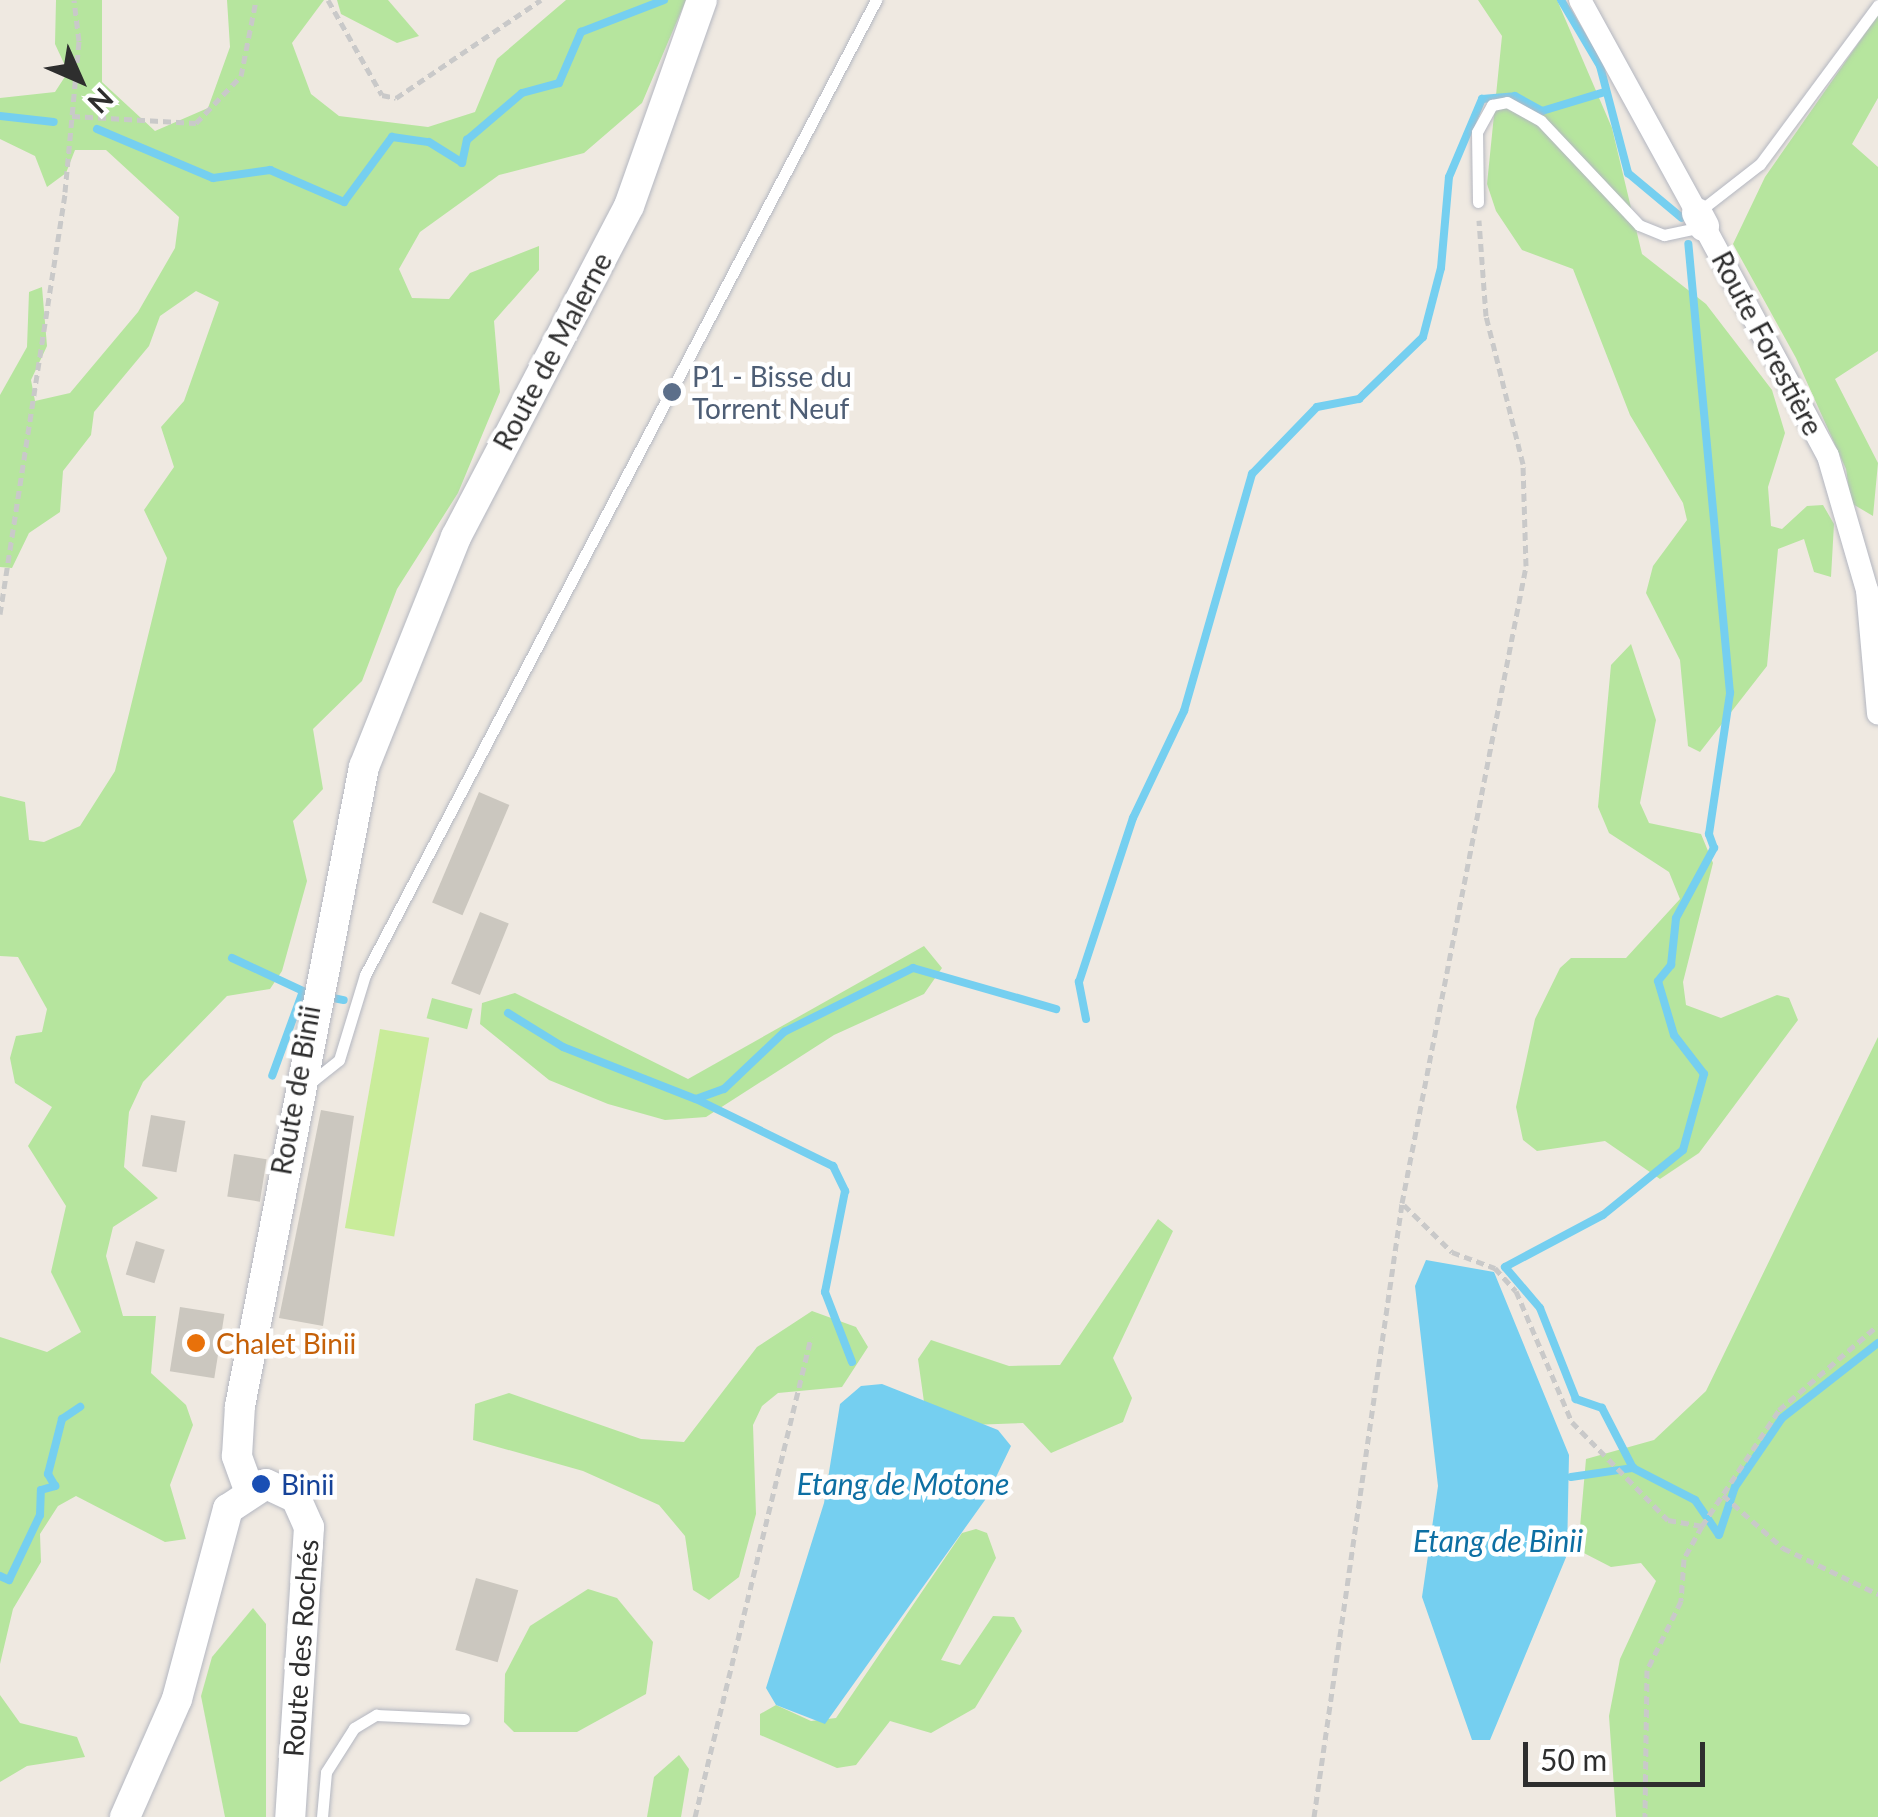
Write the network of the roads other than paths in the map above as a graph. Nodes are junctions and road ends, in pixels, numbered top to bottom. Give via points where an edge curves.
1 (702, 0) edge
2 (876, 0) edge
3 (1580, 0) edge
4 (1878, 5) edge
5 (1478, 202) road end
6 (1700, 219) junction
7 (388, 696) joint
8 (1878, 714) edge
9 (294, 1093) junction
10 (248, 1488) junction
11 (464, 1719) dead end
12 (125, 1817) edge
13 (290, 1817) edge
14 (322, 1817) edge

1 - 7 street, Route de Malerne via 629,206 456,536
2 - 9 lane via 365,974 338,1060
3 - 6 street, Route Forestière
4 - 6 lane via 1760,164
5 - 6 lane via 1477,132 1492,105 1507,102 1541,121 1639,225 1664,235
6 - 8 street, Route Forestière via 1828,456 1866,590
7 - 9 street, Route de Binii via 348,822
9 - 10 street, Route de Binii via 240,1406 237,1456
10 - 12 street via 228,1509 188,1668
10 - 13 street, Route des Rochés via 284,1489 309,1527
11 - 14 lane via 376,1715 354,1728 326,1772

